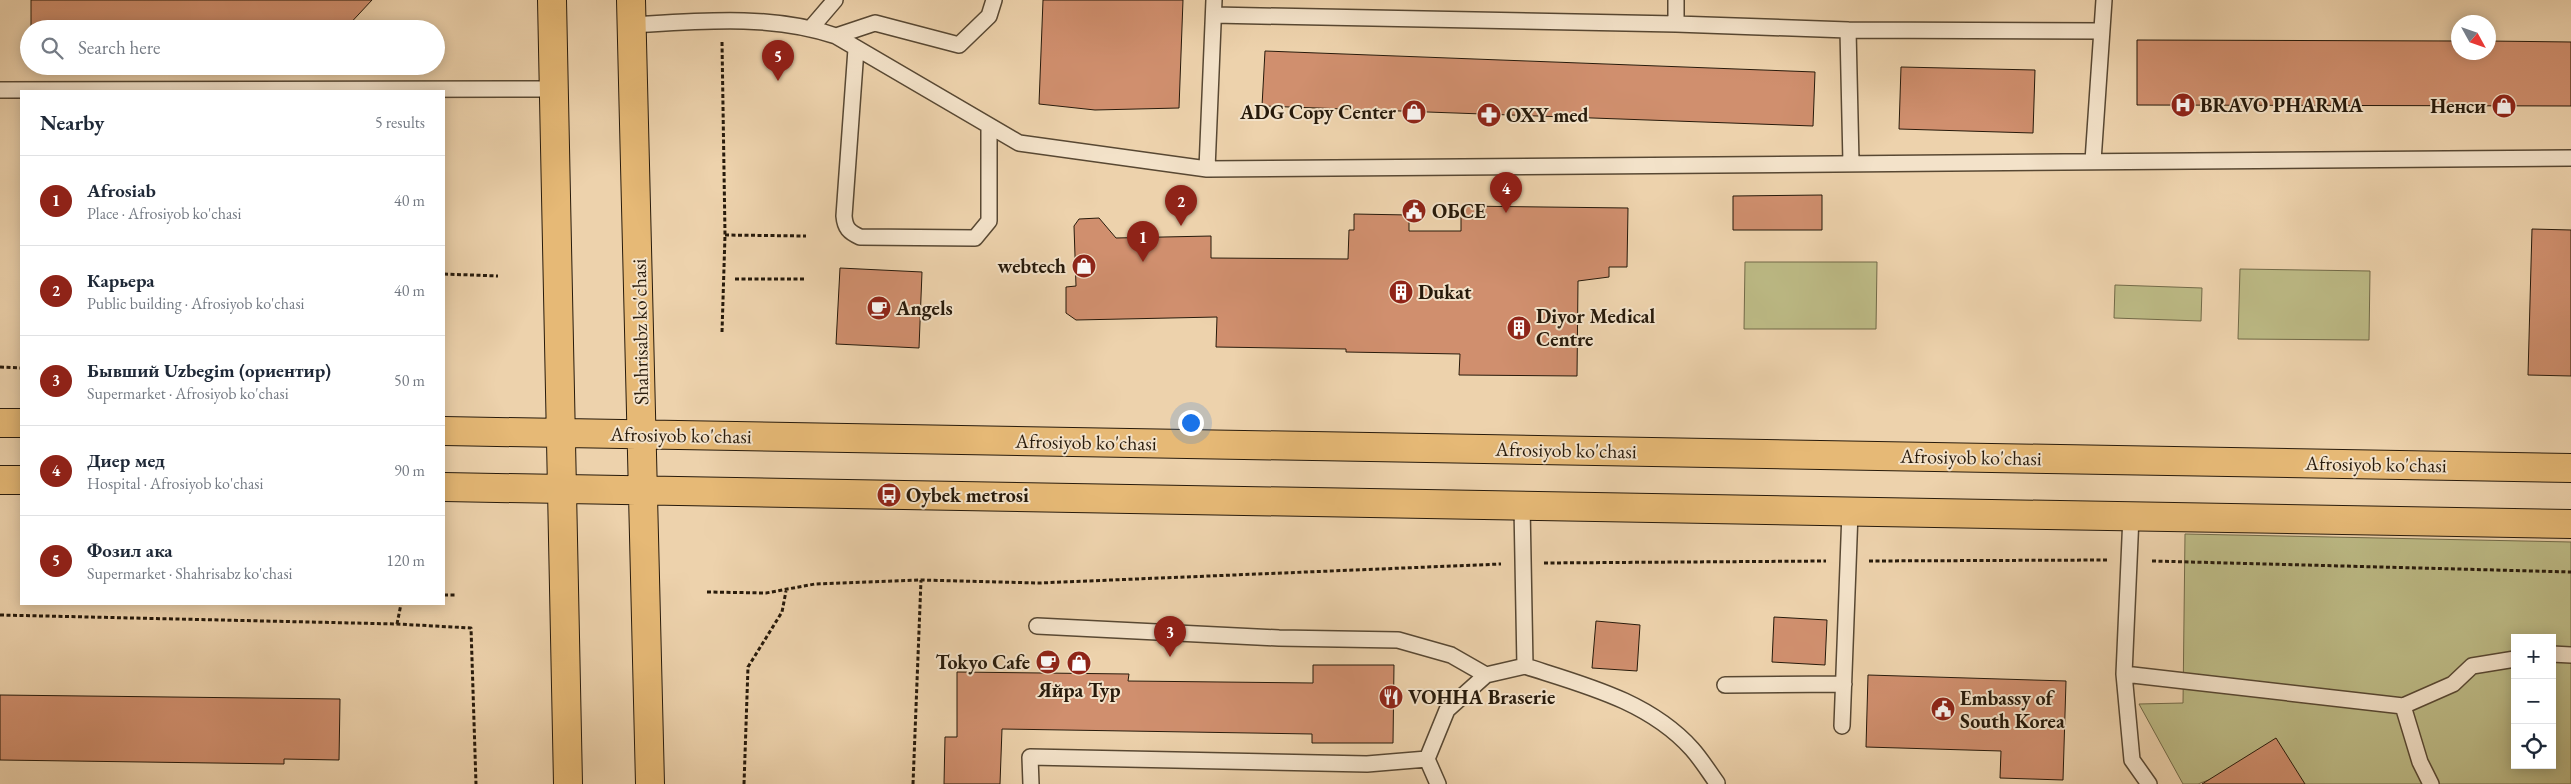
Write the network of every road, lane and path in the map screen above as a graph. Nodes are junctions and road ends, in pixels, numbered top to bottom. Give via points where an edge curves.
1 (552, 0) edge
2 (835, 0) edge
3 (994, 0) edge
4 (1676, 0) edge
5 (2104, 0) edge
6 (1214, 8) edge
7 (632, 13) edge
8 (722, 21) junction
9 (1676, 24) junction
10 (811, 28) junction
11 (1848, 30) junction
12 (2102, 31) junction
13 (836, 36) junction
14 (856, 49) junction
15 (0, 90) edge
16 (165, 90) edge
17 (340, 90) edge
18 (554, 90) junction
19 (989, 126) junction
20 (2571, 158) edge
21 (2093, 161) junction
22 (1851, 163) junction
23 (1208, 168) junction
24 (725, 235) junction
25 (806, 236) dead end
26 (445, 274) edge
27 (498, 276) dead end
28 (735, 279) dead end
29 (804, 279) dead end
30 (722, 332) dead end
31 (0, 367) edge
32 (20, 368) edge
33 (0, 423) edge
34 (20, 423) edge
35 (445, 431) edge
36 (561, 433) junction
37 (643, 434) junction
38 (2571, 468) edge
39 (0, 480) edge
40 (20, 480) edge
41 (445, 487) edge
42 (562, 489) junction
43 (644, 491) junction
44 (1522, 506) junction
45 (1850, 512) junction
46 (2131, 516) junction
47 (2571, 524) edge
48 (2213, 563) dead end
49 (1524, 564) junction
50 (2571, 572) edge
51 (921, 580) junction
52 (786, 590) junction
53 (707, 592) dead end
54 (445, 595) edge
55 (456, 595) dead end
56 (401, 605) edge
57 (0, 615) edge
58 (397, 624) junction
59 (1038, 626) dead end
60 (2556, 654) edge
61 (2571, 655) edge
62 (2511, 660) edge
63 (1525, 666) junction
64 (2124, 674) junction
65 (1486, 675) junction
66 (1844, 684) junction
67 (1725, 685) dead end
68 (2402, 706) junction
69 (1842, 726) dead end
70 (1427, 759) junction
71 (1717, 783) edge
72 (476, 784) edge
73 (568, 784) edge
74 (650, 784) edge
75 (744, 784) edge
76 (913, 784) edge
77 (1031, 784) edge
78 (1438, 784) edge
79 (2148, 784) edge
80 (2431, 784) edge

1 - 18 main road
2 - 10 lane
3 - 13 lane via 989,16 959,44 875,23
4 - 9 lane
5 - 12 lane
6 - 9 lane
6 - 23 lane
7 - 8 lane
7 - 37 main road, Shahrisabz ko'chasi
8 - 10 lane
8 - 24 path
9 - 11 lane
10 - 13 lane
11 - 12 lane
11 - 22 lane
12 - 21 lane
13 - 14 lane
14 - 19 lane
14 - 19 lane via 844,216 845,226 851,233 860,237 975,238 989,221
15 - 16 lane
16 - 17 lane
17 - 18 lane
18 - 36 main road
19 - 23 lane via 1019,143
20 - 21 lane
21 - 22 lane
22 - 23 lane
24 - 25 path
24 - 30 path
26 - 27 path
28 - 29 path
31 - 32 path
33 - 34 main road
35 - 36 main road, Afrosiyob ko'chasi
36 - 37 main road, Afrosiyob ko'chasi
36 - 42 main road
37 - 38 main road, Afrosiyob ko'chasi
37 - 43 main road, Shahrisabz ko'chasi
39 - 40 main road
41 - 42 main road
42 - 43 main road
42 - 73 main road
43 - 44 main road
43 - 74 main road, Shahrisabz ko'chasi
44 - 45 main road
44 - 49 lane
45 - 46 main road
45 - 66 lane
46 - 47 main road
46 - 64 lane
48 - 50 path
49 - 51 path via 1039,582
49 - 63 lane
51 - 52 path via 815,584
51 - 76 path
52 - 53 path
52 - 75 path via 782,612 748,667
54 - 55 path
56 - 58 path
57 - 58 path
58 - 72 path via 471,628
59 - 65 lane via 1279,638 1398,640 1451,656
60 - 61 lane
62 - 68 lane via 2472,666 2453,684
63 - 65 lane
63 - 71 lane via 1617,696 1659,719 1692,748
64 - 68 lane
64 - 79 lane via 2132,760
65 - 70 lane via 1447,710
66 - 67 lane
66 - 69 lane
68 - 80 lane via 2420,762
70 - 77 lane via 1367,764 1030,757
70 - 78 lane

